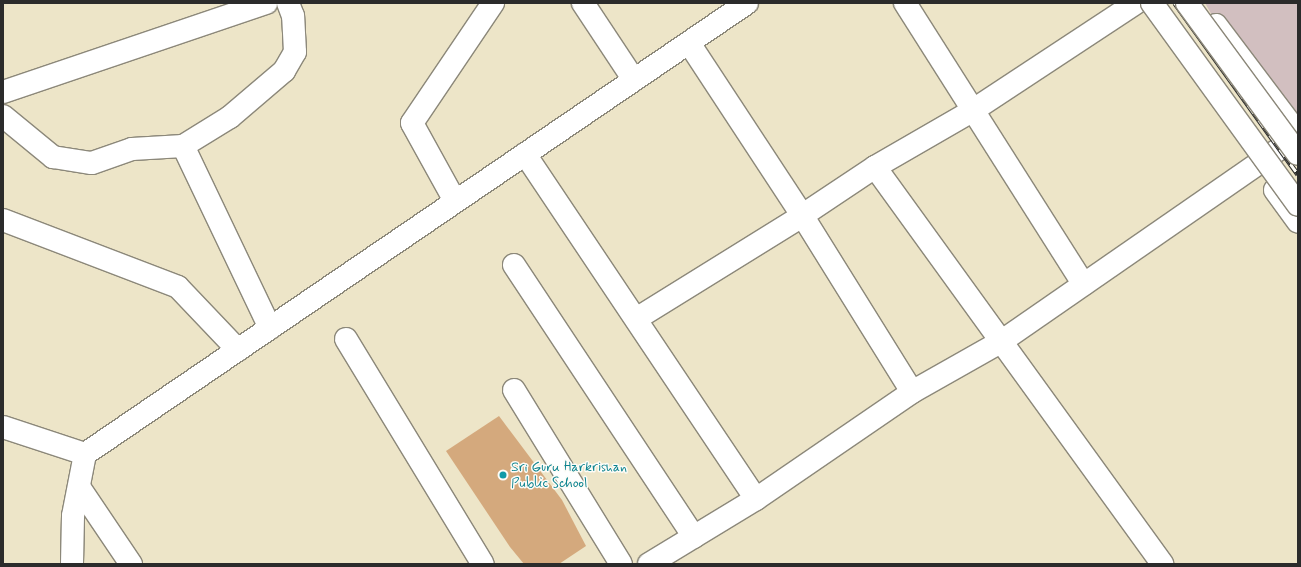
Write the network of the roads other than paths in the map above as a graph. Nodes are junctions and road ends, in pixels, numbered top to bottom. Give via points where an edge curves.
1 (266, 3) edge
2 (288, 3) edge
3 (493, 3) edge
4 (583, 3) edge
5 (746, 3) edge
6 (905, 3) edge
7 (1136, 3) edge
8 (1142, 3) edge
9 (1152, 3) edge
10 (1187, 3) edge
11 (1200, 3) edge
12 (689, 43) junction
13 (634, 80) junction
14 (3, 92) edge
15 (972, 111) junction
16 (3, 116) edge
17 (1298, 135) edge
18 (183, 146) junction
19 (525, 154) junction
20 (1298, 154) edge
21 (1258, 166) junction
22 (875, 167) junction
23 (455, 201) junction
24 (1298, 205) edge
25 (802, 215) junction
26 (3, 220) edge
27 (1298, 222) edge
28 (514, 265) dead end
29 (1083, 284) junction
30 (636, 319) junction
31 (270, 328) junction
32 (346, 339) dead end
33 (1002, 341) junction
34 (238, 350) junction
35 (514, 390) dead end
36 (912, 392) junction
37 (3, 427) edge
38 (85, 454) junction
39 (79, 487) junction
40 (756, 499) junction
41 (694, 537) junction
42 (72, 564) edge
43 (130, 564) edge
44 (483, 564) edge
45 (621, 564) edge
46 (649, 564) edge
47 (1162, 564) edge

1 - 14 street
2 - 18 street via 293,16 295,52 284,72 230,117
3 - 23 street via 412,123
4 - 13 street
5 - 12 street
6 - 15 street
7 - 15 street
8 - 21 street
9 - 24 street, bridge
10 - 20 street, bridge
11 - 17 street
12 - 13 street
12 - 25 street
13 - 19 street
15 - 22 street
15 - 29 street
16 - 18 street via 53,157 92,163 132,149
17 - 21 street
18 - 31 street
19 - 23 street
19 - 30 street
21 - 27 street
21 - 29 street
22 - 25 street
22 - 33 street
23 - 31 street
25 - 30 street
25 - 36 street
26 - 34 street via 178,287
28 - 41 street
29 - 33 street
30 - 40 street
31 - 34 street
32 - 44 street
33 - 36 street
33 - 47 street
34 - 38 street
35 - 45 street
36 - 40 street
37 - 38 street
38 - 39 street
39 - 42 street via 73,516
39 - 43 street
40 - 41 street
41 - 46 street

